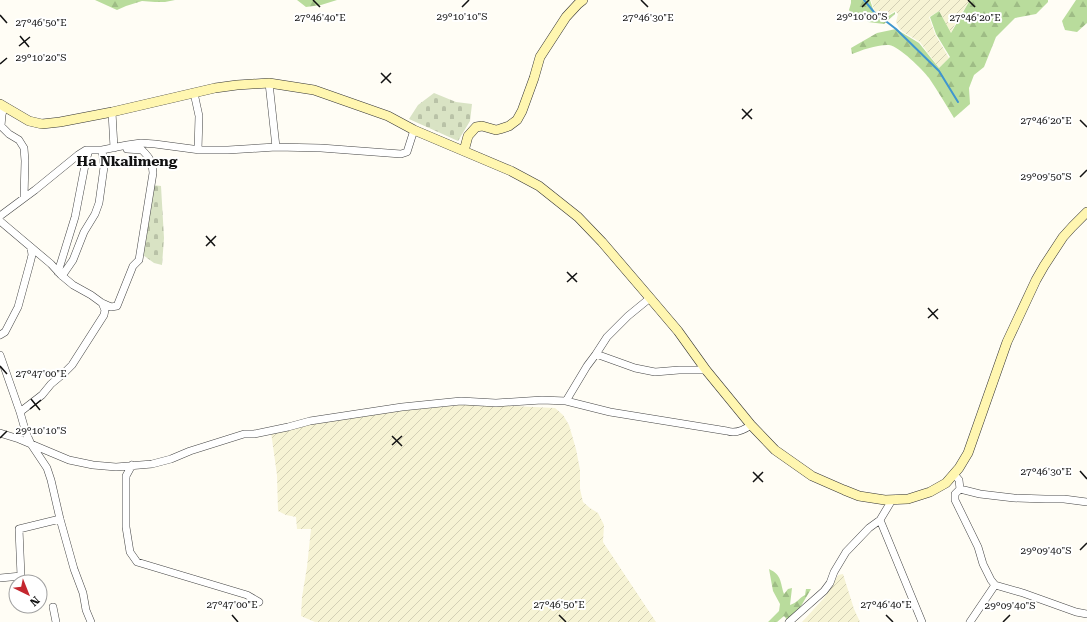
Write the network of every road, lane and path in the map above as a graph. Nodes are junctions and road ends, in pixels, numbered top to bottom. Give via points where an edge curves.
1 (583, 0) edge
2 (269, 84) junction
3 (194, 92) junction
4 (2, 105) edge
5 (112, 112) junction
6 (414, 130) junction
7 (276, 147) junction
8 (115, 148) junction
9 (89, 150) junction
10 (102, 150) junction
11 (198, 150) junction
12 (464, 151) junction
13 (24, 198) junction
14 (1087, 212) edge
15 (0, 216) edge
16 (0, 221) edge
17 (31, 248) junction
18 (60, 274) junction
19 (650, 298) junction
20 (102, 303) junction
21 (0, 335) edge
22 (596, 354) junction
23 (0, 355) edge
24 (706, 370) junction
25 (566, 401) junction
26 (20, 412) junction
27 (751, 425) junction
28 (0, 433) edge
29 (31, 444) junction
30 (132, 465) junction
31 (954, 474) junction
32 (960, 489) junction
33 (892, 500) junction
34 (1087, 502) edge
35 (60, 519) junction
36 (880, 520) junction
37 (0, 578) edge
38 (995, 585) junction
39 (259, 602) dead end
40 (53, 607) dead end
41 (1087, 614) edge
42 (56, 622) edge
43 (90, 622) edge
44 (789, 622) edge
45 (922, 622) edge
46 (970, 622) edge

1 - 12 main road via 566,17 540,57 517,120 496,130 476,127 468,136
2 - 3 main road via 237,85
2 - 6 main road via 314,90 388,116
2 - 7 street
3 - 5 main road
3 - 11 street via 199,116
4 - 5 main road via 28,122 42,124
4 - 13 street via 1,126 19,140 24,148
5 - 8 street
6 - 7 street via 407,152 401,154
6 - 12 main road
7 - 11 street
8 - 10 street
8 - 11 street via 141,143
8 - 20 street via 142,150 152,163 153,173 139,260 131,270 117,306
9 - 10 street
9 - 13 street via 78,155
9 - 18 street
10 - 18 street via 104,167 95,214 84,232 73,260
12 - 19 main road via 539,186 561,203 602,242
13 - 15 street
14 - 31 main road via 1063,237 1036,280 1007,342 968,453
16 - 17 street
17 - 18 street
17 - 21 street via 32,254 18,307 6,332
18 - 20 street
19 - 22 street via 607,337
19 - 24 main road
20 - 26 street via 104,315 72,365 42,395
22 - 24 street via 635,368 655,372
22 - 25 street
23 - 26 street
24 - 27 main road
25 - 27 street via 610,412 731,432 743,430
25 - 30 street via 461,401 333,417 244,434 152,464
26 - 29 street
27 - 33 main road via 774,450 812,476 859,496
28 - 29 street
29 - 30 street via 69,460 93,466
29 - 35 street via 47,468
30 - 39 street via 126,476 126,527 130,552 137,562 247,594
31 - 32 street via 959,480
31 - 33 main road via 946,483 930,492 908,499
32 - 34 street via 1014,498
32 - 38 street via 955,494 955,500 978,546 988,575
33 - 36 street
35 - 37 street via 19,530 21,576
35 - 43 street
36 - 44 street via 846,552 824,591
36 - 45 street
38 - 41 street
38 - 46 street
40 - 42 street

